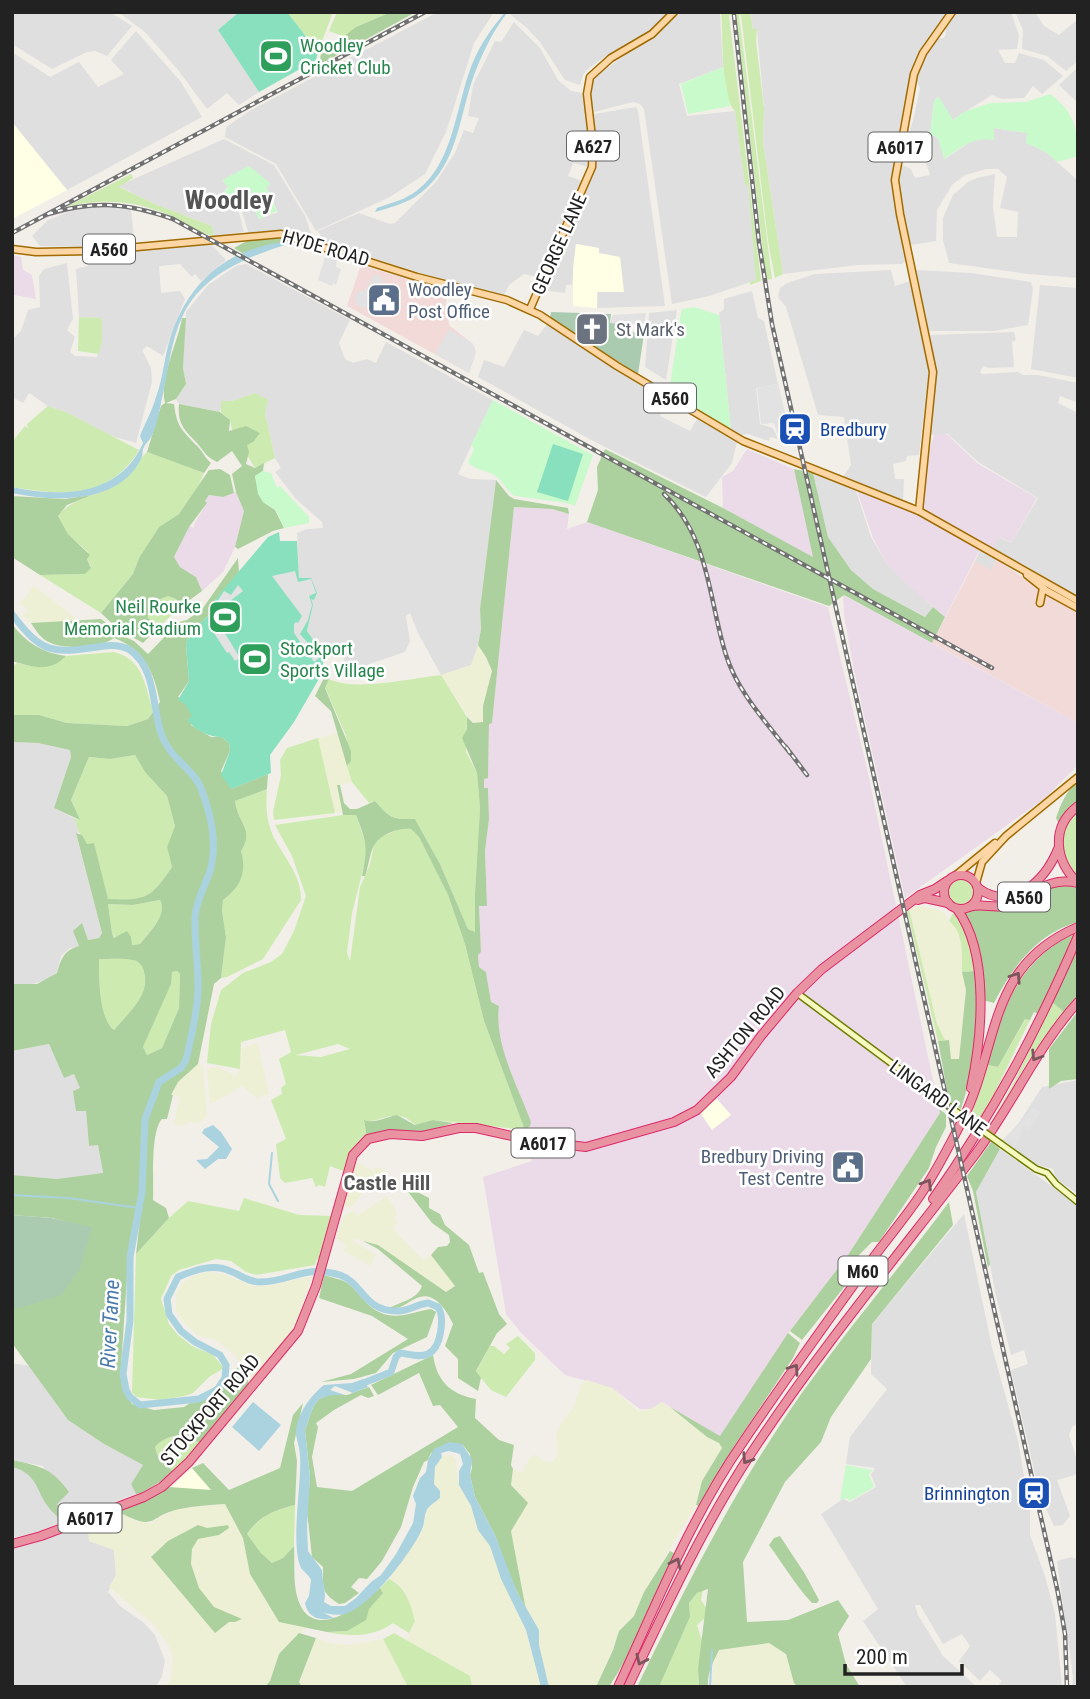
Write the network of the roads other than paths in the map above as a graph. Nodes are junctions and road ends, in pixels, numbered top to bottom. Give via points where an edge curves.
1 (674, 12) edge
2 (952, 12) edge
3 (12, 249) edge
4 (530, 309) junction
5 (919, 511) junction
6 (1023, 570) junction
7 (1043, 588) junction
8 (1078, 601) edge
9 (1040, 603) dead end
10 (1078, 608) edge
11 (1078, 777) edge
12 (1078, 806) edge
13 (1006, 836) junction
14 (1058, 849) junction
15 (956, 875) junction
16 (947, 881) junction
17 (1078, 883) edge
18 (977, 886) junction
19 (912, 901) junction
20 (948, 903) junction
21 (969, 907) junction
22 (957, 908) junction
23 (1078, 927) edge
24 (1078, 936) edge
25 (797, 993) junction
26 (1078, 1002) edge
27 (962, 1112) junction
28 (1077, 1202) edge
29 (877, 1278) junction
30 (316, 1286) joint
31 (12, 1544) edge
32 (618, 1687) edge
33 (628, 1687) edge

1 - 4 main road, GEORGE LANE / A627 via 652,34 590,77 592,167
2 - 5 main road, A6017 via 914,74 895,180 933,372
3 - 4 main road, HYDE ROAD / A560 via 82,251 281,233
4 - 5 main road, HYDE ROAD / A560 via 749,444
5 - 6 main road, A560
6 - 7 main road, A560
6 - 8 main road, A560
7 - 9 main road
7 - 10 main road, A560
11 - 13 main road, A560
12 - 14 highway, A560 via 1063,823
13 - 15 main road, A560
13 - 18 main road, A560 via 982,862
14 - 17 highway, A560 via 1065,869
14 - 18 highway, A560 via 1043,874 1017,895 993,898
15 - 16 highway, A560
15 - 18 highway, A560 via 968,876
16 - 19 highway, ASHTON ROAD / A6017
16 - 20 highway via 944,895
17 - 21 highway, A560 via 1051,883 1003,906
18 - 21 highway, A560 via 977,899
19 - 20 highway via 925,898
19 - 25 highway, ASHTON ROAD / A6017
20 - 22 highway
21 - 22 highway, A560
22 - 27 highway, M60 via 971,937 980,1005 979,1049
27 -> 23 highway, M60 via 980,1075 1012,981 1051,940
24 - 29 highway, M60 via 1032,1038 988,1119
25 - 27 street, LINGARD LANE
25 - 30 highway, ASHTON ROAD / A6017 via 731,1077 697,1110 674,1122 586,1147 460,1128 368,1139 353,1155
26 -> 29 highway, M60 via 1041,1048 976,1153
27 - 28 street, LINGARD LANE, bridge via 1000,1144 1047,1173
32 -> 27 highway, M60 via 734,1455 920,1196
29 -> 33 highway, M60 via 738,1473
30 - 31 highway, STOCKPORT ROAD / A6017 via 292,1340 190,1461 165,1484 110,1511

